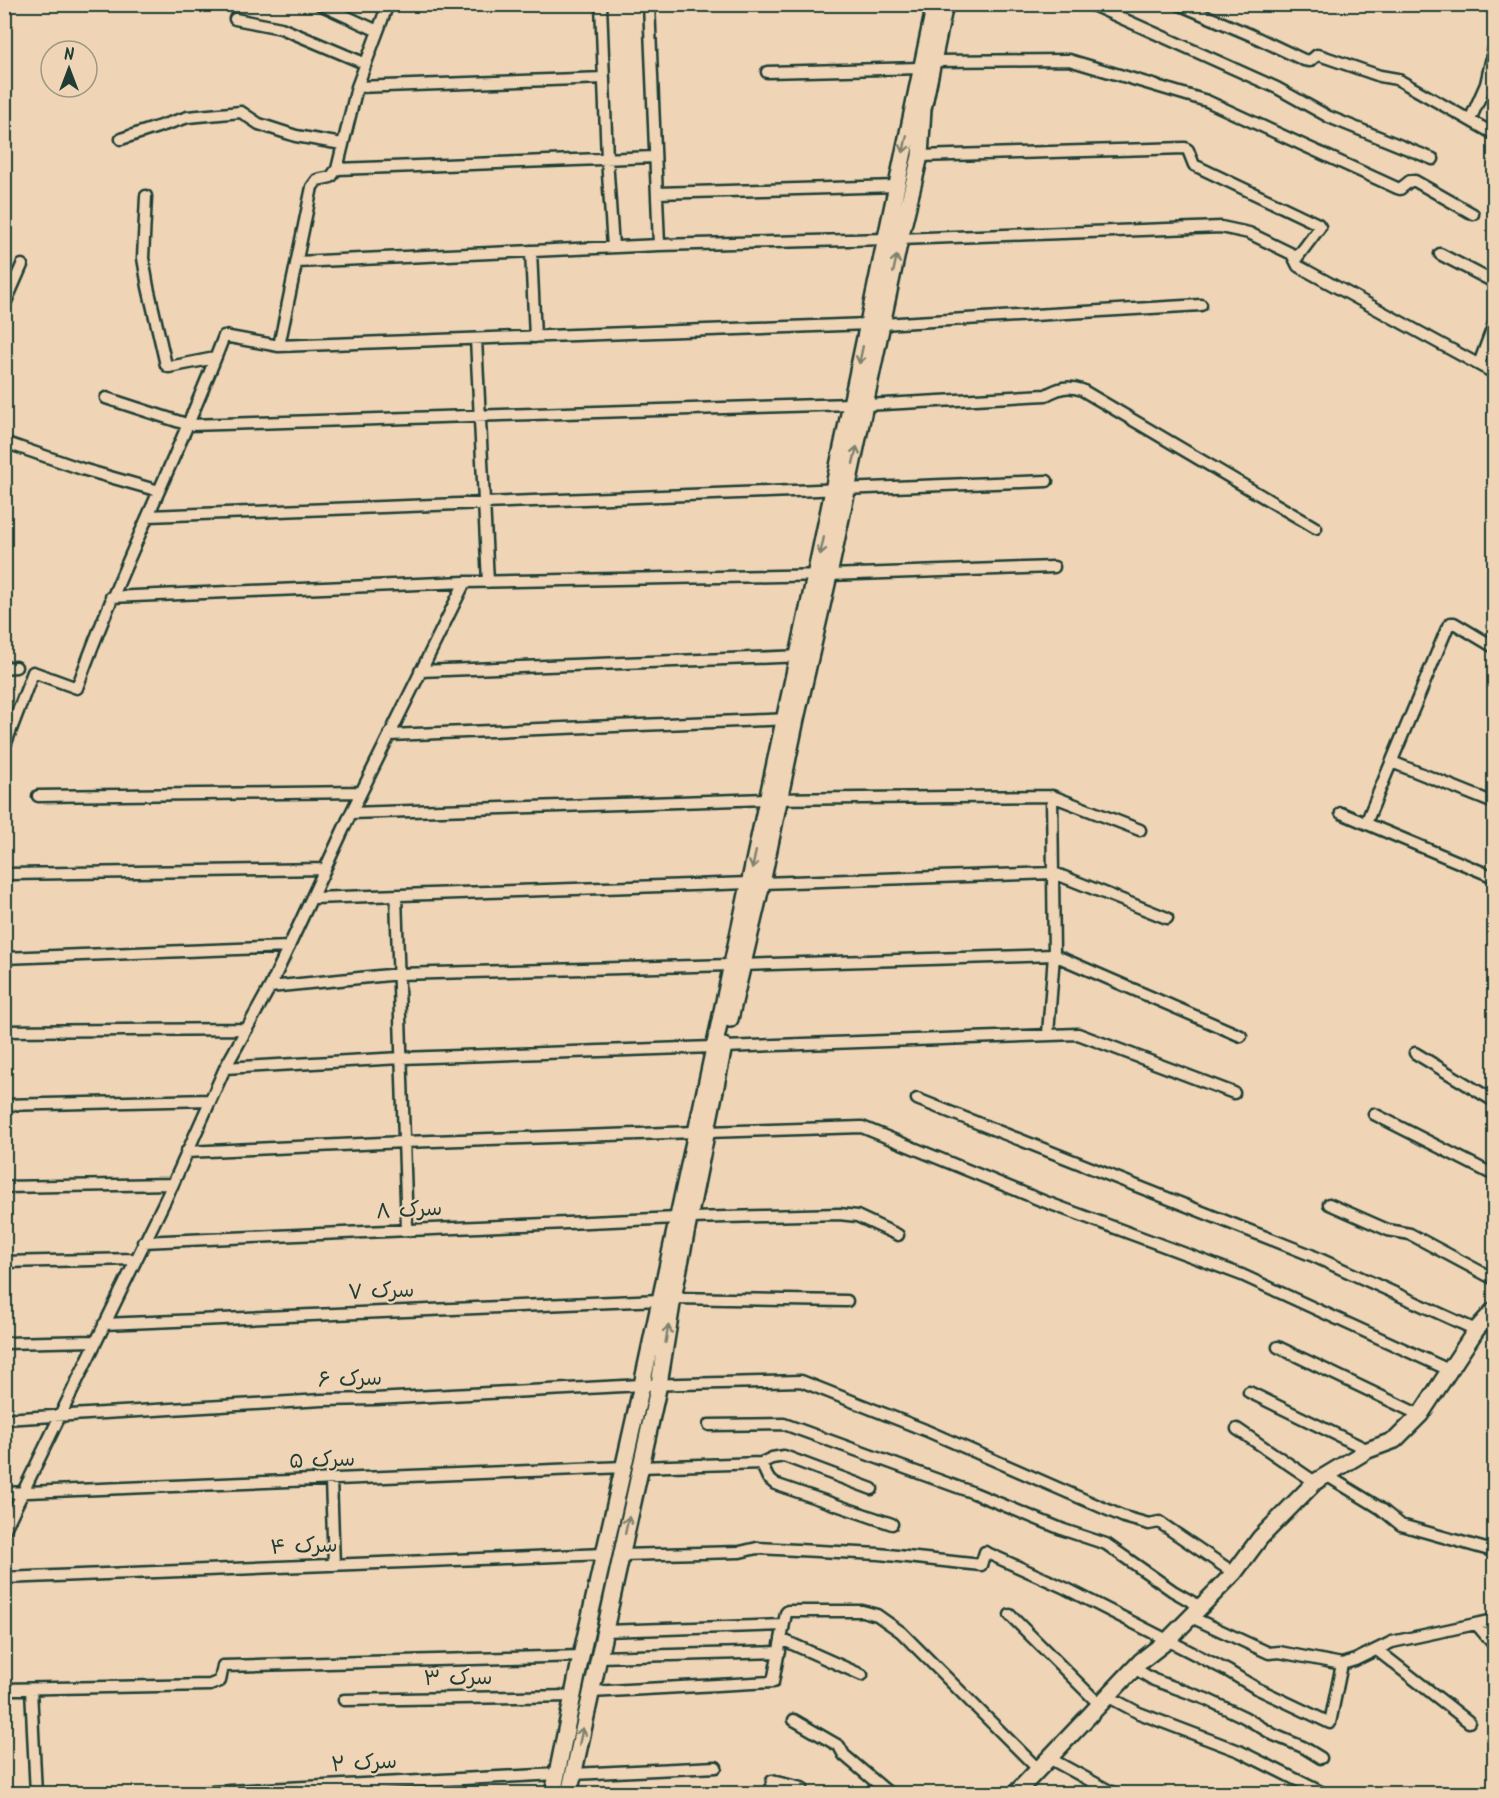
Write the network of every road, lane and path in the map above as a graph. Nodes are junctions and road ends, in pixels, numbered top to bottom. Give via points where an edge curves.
1 (319, 4) edge
2 (388, 4) edge
3 (601, 4) edge
4 (649, 4) edge
5 (935, 4) edge
6 (945, 4) edge
7 (1090, 4) edge
8 (1178, 4) edge
9 (236, 19) dead end
10 (378, 31) junction
11 (1494, 48) edge
12 (364, 63) junction
13 (927, 65) junction
14 (767, 72) dead end
15 (604, 78) junction
16 (357, 87) junction
17 (1470, 120) junction
18 (1494, 134) edge
19 (121, 139) dead end
20 (342, 144) junction
21 (920, 156) junction
22 (656, 157) junction
23 (607, 159) junction
24 (1432, 159) dead end
25 (337, 169) junction
26 (897, 186) junction
27 (657, 193) junction
28 (146, 196) dead end
29 (1473, 214) dead end
30 (893, 239) junction
31 (659, 245) junction
32 (613, 248) junction
33 (531, 251) junction
34 (1440, 254) dead end
35 (1296, 259) junction
36 (297, 262) junction
37 (22, 265) dead end
38 (1494, 282) edge
39 (1201, 305) dead end
40 (4, 306) edge
41 (875, 324) junction
42 (1494, 324) edge
43 (535, 337) junction
44 (476, 339) junction
45 (279, 346) junction
46 (215, 358) junction
47 (1479, 364) junction
48 (1494, 373) edge
49 (106, 398) dead end
50 (859, 404) junction
51 (478, 416) junction
52 (189, 425) junction
53 (4, 442) edge
54 (1047, 481) dead end
55 (840, 488) junction
56 (159, 491) junction
57 (484, 504) junction
58 (149, 516) junction
59 (1316, 528) dead end
60 (1054, 567) dead end
61 (822, 575) junction
62 (465, 582) junction
63 (488, 582) junction
64 (111, 597) junction
65 (1494, 647) edge
66 (804, 656) junction
67 (420, 671) junction
68 (790, 719) junction
69 (389, 735) junction
70 (4, 748) edge
71 (1392, 762) junction
72 (361, 792) junction
73 (38, 796) dead end
74 (1052, 796) junction
75 (773, 799) junction
76 (1494, 803) edge
77 (351, 813) junction
78 (1341, 813) dead end
79 (1366, 823) junction
80 (1140, 830) dead end
81 (325, 869) junction
82 (1054, 873) junction
83 (10, 874) dead end
84 (1494, 878) edge
85 (755, 883) junction
86 (396, 896) junction
87 (313, 898) junction
88 (1167, 918) dead end
89 (289, 947) junction
90 (1054, 955) junction
91 (4, 958) edge
92 (736, 965) junction
93 (399, 974) junction
94 (270, 987) junction
95 (247, 1029) junction
96 (4, 1031) edge
97 (1048, 1034) junction
98 (1241, 1036) dead end
99 (718, 1047) junction
100 (1414, 1053) dead end
101 (401, 1058) junction
102 (225, 1068) junction
103 (1234, 1093) dead end
104 (917, 1099) dead end
105 (210, 1100) junction
106 (1494, 1101) edge
107 (4, 1105) edge
108 (1374, 1114) dead end
109 (701, 1132) junction
110 (404, 1142) junction
111 (186, 1152) junction
112 (1494, 1175) edge
113 (173, 1184) junction
114 (4, 1187) edge
115 (1329, 1204) dead end
116 (684, 1218) junction
117 (407, 1230) junction
118 (898, 1235) dead end
119 (143, 1242) junction
120 (135, 1259) junction
121 (4, 1262) edge
122 (1494, 1279) edge
123 (667, 1299) junction
124 (847, 1301) dead end
125 (1494, 1310) edge
126 (104, 1324) junction
127 (1476, 1330) junction
128 (95, 1341) junction
129 (4, 1343) edge
130 (1278, 1347) dead end
131 (1449, 1370) junction
132 (659, 1384) junction
133 (642, 1385) junction
134 (1249, 1392) dead end
135 (60, 1415) junction
136 (1420, 1415) junction
137 (4, 1419) edge
138 (709, 1425) dead end
139 (1237, 1430) dead end
140 (1368, 1450) junction
141 (761, 1463) junction
142 (624, 1467) junction
143 (640, 1467) junction
144 (1320, 1478) junction
145 (332, 1480) junction
146 (872, 1489) dead end
147 (22, 1492) junction
148 (4, 1493) edge
149 (892, 1524) dead end
150 (4, 1531) edge
151 (1492, 1551) dead end
152 (613, 1555) junction
153 (334, 1565) junction
154 (1234, 1573) junction
155 (4, 1578) edge
156 (1196, 1612) junction
157 (1010, 1615) dead end
158 (1494, 1620) edge
159 (783, 1625) junction
160 (1477, 1625) junction
161 (604, 1631) junction
162 (781, 1639) junction
163 (1168, 1640) junction
164 (1494, 1645) edge
165 (1377, 1650) junction
166 (780, 1652) junction
167 (581, 1656) junction
168 (598, 1657) junction
169 (1342, 1664) junction
170 (1134, 1668) junction
171 (862, 1675) dead end
172 (4, 1689) edge
173 (31, 1689) junction
174 (591, 1692) junction
175 (573, 1696) junction
176 (1103, 1700) junction
177 (344, 1701) dead end
178 (794, 1720) dead end
179 (1469, 1722) dead end
180 (1321, 1758) dead end
181 (1042, 1762) junction
182 (716, 1767) dead end
183 (558, 1774) junction
184 (574, 1774) junction
185 (802, 1788) dead end
186 (36, 1794) edge
187 (172, 1794) edge
188 (553, 1794) edge
189 (569, 1794) edge
190 (771, 1794) edge
191 (890, 1794) edge
192 (1015, 1794) edge
193 (1115, 1794) edge
194 (1325, 1794) edge

1 - 10 street
2 - 10 street
3 - 15 street
4 - 22 street
5 - 13 street
6 - 13 street
7 - 24 street via 1277,88 1329,117
8 - 17 street via 1304,60 1322,56 1397,79
9 - 12 street via 281,28
10 - 12 street
11 - 17 street via 1486,84
12 - 16 street
13 - 14 street
13 - 21 street
13 -> 26 street
13 - 29 street via 1069,60 1207,101 1397,188 1414,180
15 - 16 street
15 - 23 street
16 - 20 street
17 - 18 street
19 - 20 street via 188,117 241,112 259,124 286,133
20 - 25 street
21 - 30 street
21 - 35 street via 1185,148 1194,165 1318,224 1320,227
22 - 23 street
22 - 27 street
23 - 25 street
23 - 32 street
25 - 36 street via 312,187
26 - 27 street
26 - 30 street
27 - 31 street
28 - 46 street via 143,258 166,365
30 - 31 street
30 - 35 street via 1230,228 1249,233
30 - 41 street
31 - 32 street
32 - 33 street
33 - 36 street
33 - 43 street
34 - 38 street
35 - 47 street via 1298,266
36 - 45 street
37 - 40 street
39 - 41 street
41 - 43 street
41 - 50 street
42 - 47 street
43 - 44 street
44 - 45 street
44 - 51 street
45 - 46 street via 225,335
46 - 52 street
47 - 48 street
49 - 52 street
50 - 51 street
50 - 55 street
50 - 59 street via 1046,395 1071,387
51 - 52 street
51 - 57 street
52 - 56 street
53 - 56 street
54 - 55 street
55 - 57 street
55 - 61 street
56 - 58 street
57 - 58 street
57 - 63 street
58 - 64 street
60 - 61 street
61 - 63 street
61 - 66 street
62 - 63 street
62 - 64 street
62 - 67 street
64 - 70 street via 77,688 33,672
65 - 71 street via 1450,623
66 - 67 street
66 - 68 street
67 - 69 street
68 - 69 street
68 - 75 street
69 - 72 street
71 - 76 street
71 - 79 street
72 - 73 street
72 - 77 street
74 - 75 street
74 - 80 street
74 - 82 street
75 - 77 street
75 - 85 street
77 - 81 street
78 - 79 street
79 - 84 street
81 - 83 street
81 - 87 street
82 - 85 street
82 - 88 street
82 - 90 street
85 - 86 street
85 - 92 street
86 - 87 street
86 - 93 street
87 - 89 street
89 - 91 street
89 - 94 street
90 - 92 street
90 - 97 street
90 - 98 street
92 - 93 street
92 - 99 street
93 - 94 street
93 - 101 street
94 - 95 street
95 - 96 street
95 - 102 street
97 - 99 street
97 - 103 street via 1078,1034
99 - 101 street
99 - 109 street
100 - 106 street
101 - 102 street
101 - 110 street
102 - 105 street
104 - 127 street via 1311,1255
105 - 107 street
105 - 111 street
108 - 112 street
109 - 110 street
109 - 116 street
109 - 131 street via 862,1127 1043,1201 1242,1275
110 - 111 street
110 - 117 street
111 - 113 street
113 - 114 street
113 - 119 street
115 - 122 street via 1388,1230 1410,1234
116 - 117 street, سرک ۸
116 - 118 street, سرک ۸ via 840,1214 857,1216
116 - 123 street
117 - 119 street, سرک ۸
119 - 120 street
120 - 121 street
120 - 126 street
123 - 124 street, سرک ۷
123 - 126 street, سرک ۷
132 -> 123 street
123 - 133 street
125 - 127 street
126 - 128 street
127 - 131 street
128 - 129 street
128 - 135 street
130 - 136 street
131 - 136 street
132 - 133 street, سرک ۶
132 - 143 street
132 - 154 street, سرک ۶ via 801,1381 1124,1517 1149,1524 1159,1522
133 - 135 street, سرک ۶
133 - 142 street
134 - 140 street
135 - 137 street, سرک ۶
135 - 147 street
136 - 140 street via 1395,1440
138 - 156 street via 784,1424 974,1492 1106,1544
139 - 144 street
140 - 144 street
141 - 143 street
141 - 146 street via 784,1456
141 - 149 street via 775,1484
142 - 145 street, سرک ۵
142 - 152 street
152 -> 143 street
144 - 151 street via 1380,1508 1401,1525
144 - 154 street via 1260,1538
145 - 147 street, سرک ۵
145 - 153 street
147 - 148 street, سرک ۵
147 - 150 street
152 - 153 street, سرک ۴
152 - 161 street
152 - 163 street, سرک ۴ via 740,1552 757,1548 879,1554 981,1565 985,1552 1065,1587
152 - 167 street
153 - 155 street, سرک ۴
154 - 156 street
156 - 163 street
156 - 169 street via 1269,1653
157 - 176 street
158 - 160 street
159 - 161 street
159 - 162 street
159 - 181 street via 788,1611 851,1610 877,1615 901,1632
160 - 164 street
160 - 165 street via 1392,1642
161 - 168 street
162 - 166 street
162 - 171 street
163 - 169 street via 1330,1723
163 - 170 street
165 - 169 street
165 - 179 street
166 - 168 street
166 - 174 street via 773,1682
167 - 173 street via 223,1666 220,1681 210,1685
167 - 175 street
168 - 174 street
170 - 176 street
170 - 180 street via 1250,1720
172 - 173 street
173 - 186 street
184 -> 174 street
175 - 177 street, سرک ۳
175 - 183 street
176 - 181 street
176 - 194 street via 1239,1751
178 - 191 street via 838,1746
181 - 192 street
181 - 193 street
182 - 184 street
183 - 187 street, سرک ۲
183 - 188 street
184 - 189 street
185 - 190 street via 772,1781

